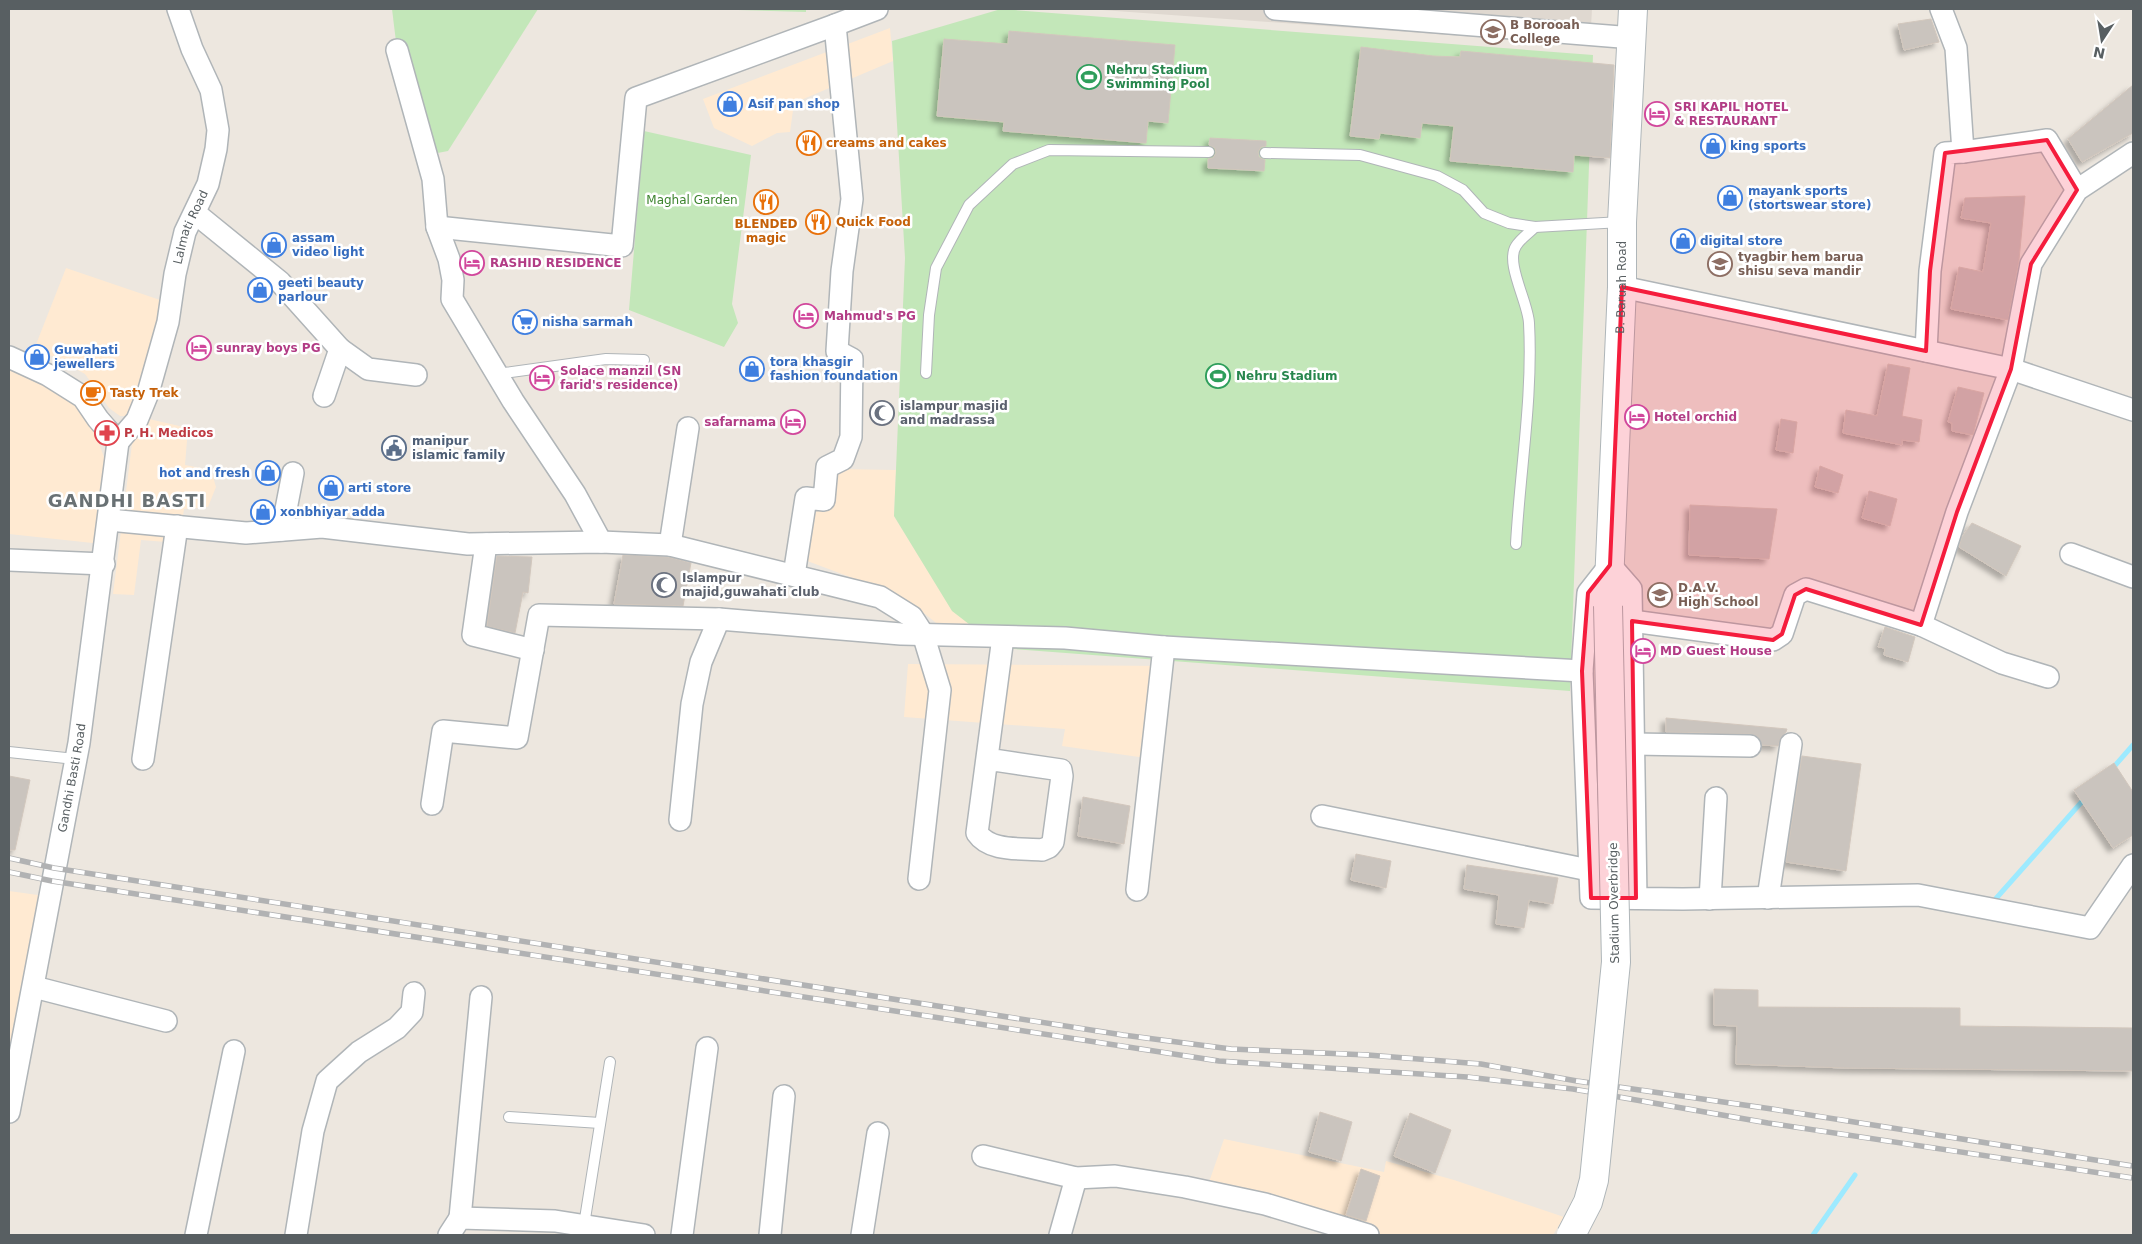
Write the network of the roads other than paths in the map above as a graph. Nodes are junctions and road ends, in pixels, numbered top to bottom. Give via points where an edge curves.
1 (178, 9) edge
2 (877, 9) edge
3 (1274, 9) edge
4 (1633, 9) edge
5 (1941, 9) edge
6 (837, 17) edge
7 (1633, 38) junction
8 (397, 50) dead end
9 (1209, 152) dead end
10 (1963, 152) junction
11 (1265, 153) dead end
12 (2133, 153) edge
13 (2077, 190) junction
14 (195, 213) junction
15 (1622, 222) junction
16 (1535, 227) junction
17 (436, 228) junction
18 (1622, 287) junction
19 (340, 349) junction
20 (1926, 351) junction
21 (9, 357) edge
22 (644, 360) dead end
23 (2011, 369) junction
24 (926, 373) dead end
25 (497, 374) junction
26 (416, 375) dead end
27 (324, 396) dead end
28 (2133, 410) edge
29 (688, 428) dead end
30 (118, 442) junction
31 (293, 473) dead end
32 (109, 520) junction
33 (177, 526) junction
34 (282, 530) junction
35 (601, 542) junction
36 (486, 544) junction
37 (1516, 544) dead end
38 (670, 545) junction
39 (2071, 554) dead end
40 (9, 560) edge
41 (104, 564) junction
42 (1610, 565) junction
43 (794, 575) junction
44 (2133, 577) edge
45 (719, 619) junction
46 (1632, 621) junction
47 (1921, 625) junction
48 (923, 634) junction
49 (1003, 638) junction
50 (1164, 647) junction
51 (533, 650) junction
52 (1582, 671) junction
53 (2048, 677) dead end
54 (1634, 744) junction
55 (1791, 744) dead end
56 (1750, 746) dead end
57 (9, 752) edge
58 (75, 759) junction
59 (143, 759) dead end
60 (987, 759) junction
61 (1716, 798) dead end
62 (432, 804) dead end
63 (1322, 816) dead end
64 (680, 820) dead end
65 (2133, 865) edge
66 (1589, 870) junction
67 (919, 879) dead end
68 (1137, 890) dead end
69 (1636, 898) junction
70 (1710, 898) junction
71 (1768, 898) junction
72 (34, 987) junction
73 (414, 993) dead end
74 (481, 997) dead end
75 (166, 1021) dead end
76 (707, 1048) dead end
77 (234, 1051) dead end
78 (610, 1062) dead end
79 (784, 1096) dead end
80 (9, 1112) edge
81 (509, 1116) dead end
82 (600, 1123) junction
83 (878, 1134) dead end
84 (983, 1156) dead end
85 (1076, 1178) junction
86 (584, 1226) junction
87 (455, 1227) edge
88 (196, 1235) edge
89 (296, 1235) edge
90 (644, 1235) edge
91 (682, 1235) edge
92 (770, 1235) edge
93 (862, 1235) edge
94 (1060, 1235) edge
95 (1368, 1235) edge
96 (1571, 1235) edge

1 - 14 street, Lalmati Road via 211,90 218,130 208,184
2 - 6 street
3 - 7 street
4 - 7 main road, B. Baruah Road
5 - 10 street via 1956,48
6 - 17 street via 636,98 622,246
6 - 43 street via 852,199 842,271 837,351 852,359 851,437 843,459 827,467 824,500 806,498
7 - 15 main road, B. Baruah Road
8 - 17 street via 433,179
9 - 24 lane via 1049,150 1013,164 968,205 936,268 929,315
10 - 13 street via 2047,140
10 - 20 street via 1945,153 1930,271
11 - 16 lane via 1360,155 1437,176 1463,190 1484,212 1508,224
12 - 13 street
13 - 23 street via 2031,264
14 - 19 street via 280,282
14 - 30 street, Lalmati Road via 185,232 168,322 148,394 137,420
15 - 16 lane
15 - 18 main road, B. Baruah Road
16 - 37 lane via 1516,246 1513,258 1529,322 1527,406
17 - 25 street via 450,259 454,280 452,299
18 - 20 street
18 - 42 main road, B. Baruah Road
19 - 26 street via 368,369
19 - 27 street
20 - 23 street
21 - 30 street via 48,375 83,397
22 - 25 lane via 606,359
23 - 28 street
23 - 47 street via 1957,512
25 - 35 street via 575,494
29 - 38 street
30 - 32 street, Gandhi Basti Road
31 - 34 street
32 - 33 street
32 - 41 street, Gandhi Basti Road
33 - 34 street via 246,533
33 - 59 street
34 - 36 street via 322,527
35 - 36 street
35 - 38 street
36 - 51 street via 473,635
38 - 43 street
39 - 44 street
40 - 41 street
41 - 58 street, Gandhi Basti Road via 80,743
42 - 46 street via 1632,589
42 - 52 street via 1588,593
42 - 96 main road, Stadium Overbridge, bridge via 1608,606 1616,962 1594,1180 1588,1202
43 - 48 street via 880,597 912,617
45 - 48 street
45 - 51 street via 539,616
45 - 64 street via 701,662 692,704
46 - 47 street via 1773,640 1782,634 1795,595 1806,589
46 - 54 street
47 - 53 street via 2002,662
48 - 49 street
48 - 67 street via 940,690
49 - 50 street via 1065,638
49 - 60 street
50 - 52 street
50 - 68 street
51 - 62 street via 518,738 443,731
52 - 66 street
54 - 56 street
54 - 69 street
55 - 71 street
57 - 58 lane
58 - 72 street, Gandhi Basti Road
60 - 60 street via 977,833 991,845 1049,848 1053,842 1061,770
61 - 70 street
63 - 66 street
65 - 71 street via 2090,928 1918,895
66 - 69 street via 1591,898
69 - 70 street
70 - 71 street
72 - 75 street
72 - 80 street, Gandhi Basti Road
73 - 89 street via 412,1012 397,1028 359,1052 326,1081 313,1131
74 - 87 street
76 - 91 street
77 - 88 street
78 - 82 lane
79 - 92 street
81 - 82 lane
82 - 86 lane
83 - 93 street
84 - 85 street
85 - 94 street
85 - 95 street via 1115,1176 1185,1187 1265,1204
86 - 87 street via 555,1221
86 - 90 street

